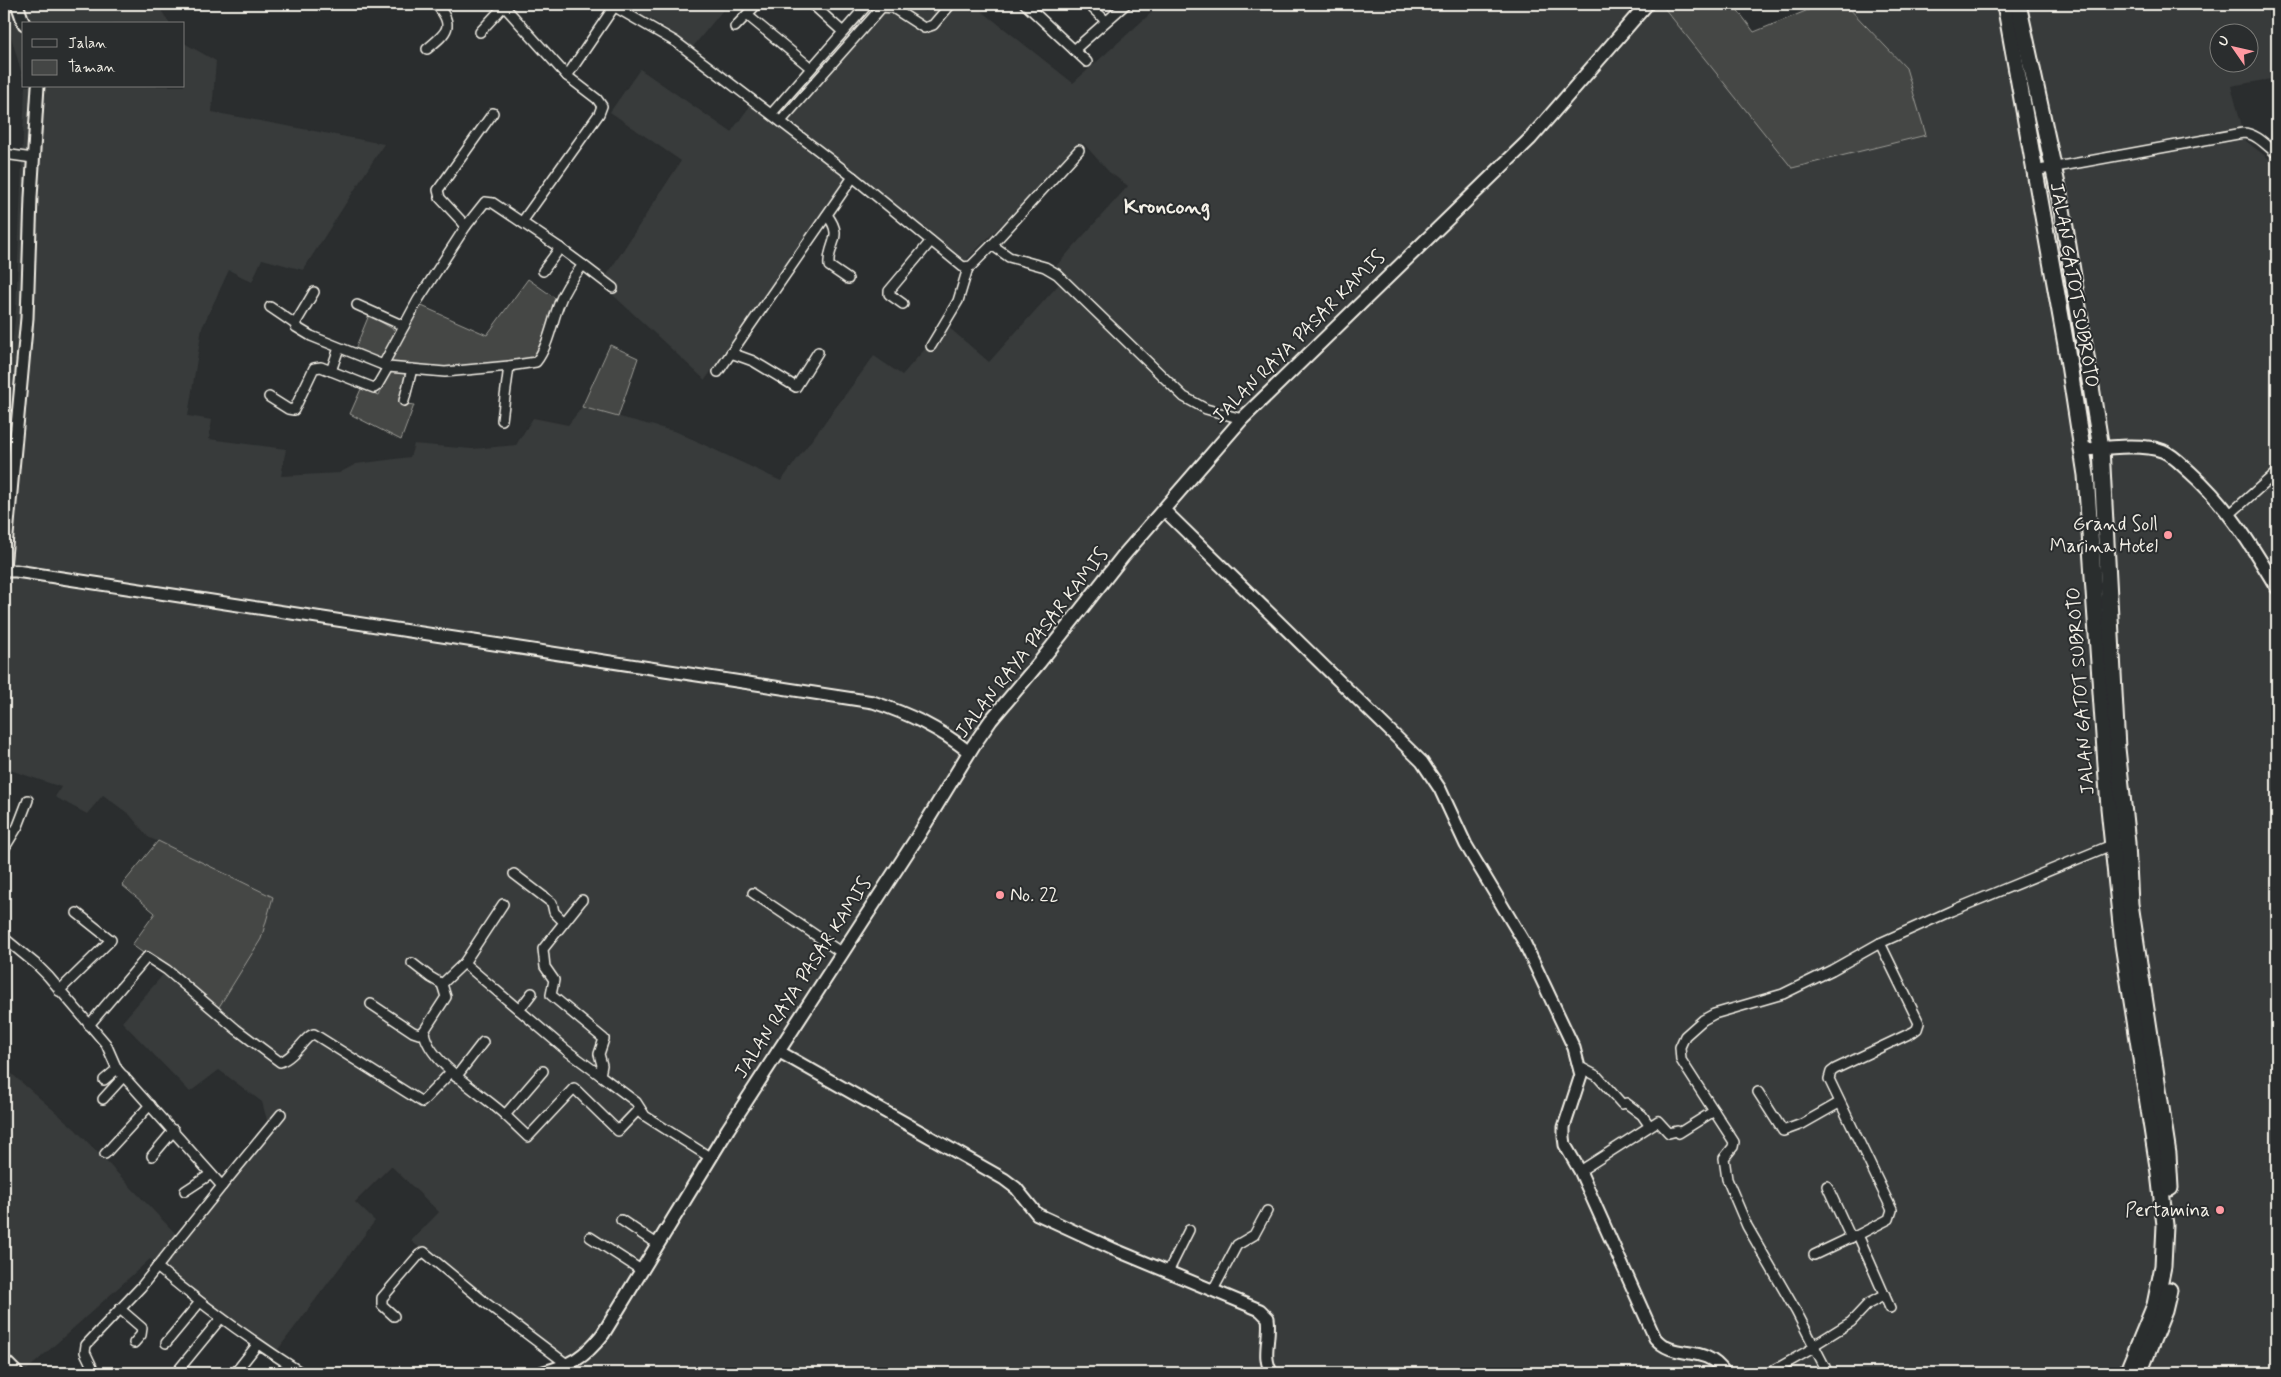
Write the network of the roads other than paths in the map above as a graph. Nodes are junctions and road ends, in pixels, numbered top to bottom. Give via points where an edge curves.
1 (17, 4) edge
2 (436, 4) edge
3 (757, 4) edge
4 (812, 4) edge
5 (868, 4) edge
6 (951, 4) edge
7 (1025, 4) edge
8 (1088, 4) edge
9 (1126, 4) edge
10 (1647, 4) edge
11 (2005, 4) edge
12 (2018, 4) edge
13 (503, 5) edge
14 (612, 5) edge
15 (746, 15) junction
16 (1106, 21) junction
17 (23, 22) edge
18 (735, 27) dead end
19 (480, 32) dead end
20 (843, 32) junction
21 (427, 49) dead end
22 (1074, 50) junction
23 (1087, 62) dead end
24 (811, 68) junction
25 (567, 76) junction
26 (38, 88) edge
27 (493, 113) dead end
28 (772, 113) junction
29 (782, 121) junction
30 (1078, 150) dead end
31 (2277, 154) edge
32 (10, 155) edge
33 (33, 158) junction
34 (2053, 169) junction
35 (2034, 171) junction
36 (853, 177) junction
37 (827, 215) junction
38 (522, 222) junction
39 (466, 226) junction
40 (931, 241) junction
41 (992, 245) junction
42 (560, 248) junction
43 (583, 265) junction
44 (968, 268) junction
45 (543, 271) dead end
46 (848, 279) dead end
47 (613, 288) dead end
48 (314, 292) dead end
49 (903, 304) dead end
50 (357, 305) dead end
51 (270, 307) dead end
52 (295, 324) junction
53 (404, 326) junction
54 (931, 346) dead end
55 (339, 348) junction
56 (818, 352) dead end
57 (731, 353) junction
58 (386, 366) junction
59 (509, 366) junction
60 (412, 369) junction
61 (331, 371) junction
62 (718, 372) dead end
63 (269, 397) dead end
64 (404, 401) dead end
65 (1242, 419) junction
66 (502, 420) dead end
67 (2100, 448) junction
68 (2082, 450) junction
69 (2277, 472) edge
70 (1164, 510) junction
71 (2230, 514) junction
72 (4, 570) edge
73 (2277, 588) edge
74 (969, 752) junction
75 (28, 800) dead end
76 (2121, 843) junction
77 (4, 849) edge
78 (514, 874) dead end
79 (753, 893) dead end
80 (582, 900) dead end
81 (503, 904) dead end
82 (77, 913) dead end
83 (564, 922) junction
84 (4, 938) edge
85 (1880, 943) junction
86 (842, 953) junction
87 (412, 963) dead end
88 (464, 963) junction
89 (442, 984) junction
90 (59, 991) junction
91 (532, 993) dead end
92 (371, 1004) dead end
93 (519, 1010) junction
94 (88, 1025) junction
95 (424, 1030) junction
96 (483, 1042) dead end
97 (778, 1051) junction
98 (1580, 1067) junction
99 (117, 1069) junction
100 (543, 1071) dead end
101 (454, 1075) junction
102 (600, 1075) junction
103 (124, 1076) junction
104 (104, 1080) dead end
105 (1758, 1092) dead end
106 (103, 1099) dead end
107 (1839, 1102) junction
108 (150, 1105) junction
109 (1714, 1111) junction
110 (281, 1114) dead end
111 (505, 1115) junction
112 (1649, 1125) junction
113 (174, 1130) junction
114 (105, 1154) dead end
115 (2162, 1155) junction
116 (152, 1156) dead end
117 (710, 1159) junction
118 (1580, 1171) junction
119 (211, 1174) junction
120 (222, 1186) junction
121 (1827, 1186) dead end
122 (185, 1191) dead end
123 (1267, 1211) dead end
124 (621, 1220) dead end
125 (1189, 1230) dead end
126 (590, 1237) dead end
127 (1854, 1237) junction
128 (657, 1244) junction
129 (1814, 1255) dead end
130 (157, 1267) junction
131 (641, 1270) junction
132 (1168, 1272) junction
133 (1213, 1290) junction
134 (1885, 1296) junction
135 (200, 1302) junction
136 (1890, 1308) dead end
137 (120, 1309) junction
138 (394, 1316) dead end
139 (221, 1318) junction
140 (134, 1343) dead end
141 (166, 1343) dead end
142 (257, 1345) junction
143 (1815, 1346) junction
144 (4, 1360) edge
145 (568, 1365) junction
146 (180, 1368) dead end
147 (16, 1373) edge
148 (95, 1373) edge
149 (235, 1373) edge
150 (302, 1373) edge
151 (542, 1373) edge
152 (1272, 1373) edge
153 (1725, 1373) edge
154 (1769, 1373) edge
155 (1828, 1373) edge
156 (2126, 1373) edge
157 (2139, 1373) edge

1 - 17 street
2 - 21 street via 448,22 440,39
3 - 15 street
4 - 20 street
5 - 20 street
6 - 29 street via 928,28 919,26 894,8 882,7
7 - 22 street
8 - 16 street
9 - 16 street
10 - 65 main road, JALAN RAYA PASAR KAMIS via 1530,139 1334,326
11 - 35 highway, JALAN GATOT SUBROTO
12 - 34 highway, JALAN GATOT SUBROTO
13 - 19 street
13 - 25 street
14 - 25 street
14 - 28 street via 676,42
15 - 18 street
15 - 24 street
16 - 22 street
20 - 24 street
22 - 23 street
24 - 28 street
25 - 38 street via 596,99 601,110
26 - 33 street
27 - 39 street via 438,190 440,198
28 - 29 street
29 - 36 street
30 - 41 street
31 - 34 street via 2258,138 2243,133
32 - 33 street
33 - 72 street via 27,318
34 - 35 street
34 - 67 highway, JALAN GATOT SUBROTO
35 - 68 highway, JALAN GATOT SUBROTO
36 - 37 street
36 - 40 street
37 - 46 street via 833,222 836,235 829,266
37 - 57 street
38 - 39 street via 488,201 482,204
38 - 42 street
39 - 53 street
40 - 44 street via 960,266
40 - 49 street via 889,290 889,294
41 - 44 street
41 - 65 street via 1009,257 1045,267 1057,274 1184,397 1206,409
42 - 43 street
42 - 45 street
43 - 47 street
43 - 59 street via 563,293 540,357 533,363
44 - 54 street via 958,301
48 - 52 street
50 - 53 street
51 - 52 street
52 - 55 street via 311,336
53 - 58 street
55 - 58 street
55 - 61 street
56 - 57 street via 796,386
57 - 62 street
58 - 60 street
58 - 61 street via 374,388
59 - 60 street via 445,372
59 - 66 street
60 - 64 street
61 - 63 street via 314,368 295,410
65 - 70 main road, JALAN RAYA PASAR KAMIS
67 - 68 main road
67 - 71 main road via 2163,451 2203,483
67 - 76 highway, JALAN GATOT SUBROTO
68 - 76 highway, JALAN GATOT SUBROTO via 2097,612 2109,808
69 - 71 street
70 - 74 main road, JALAN RAYA PASAR KAMIS via 1123,556
70 - 98 street via 1432,774 1466,845 1541,974
71 - 73 main road
72 - 74 street via 236,602 541,653 873,702 906,712 936,728
74 - 86 main road, JALAN RAYA PASAR KAMIS
75 - 77 street
76 - 85 street
76 - 115 highway, JALAN GATOT SUBROTO via 2123,944 2136,986
78 - 83 street via 552,903 554,912
79 - 86 street
80 - 83 street
81 - 88 street
82 - 90 street via 111,940
83 - 102 street via 542,951 545,967 554,980 551,995 604,1039 599,1054
84 - 90 street via 37,965
85 - 107 street via 1919,1025 1913,1032 1833,1070 1830,1083
85 - 109 street via 1790,991 1714,1014 1692,1028 1680,1047 1682,1060
86 - 97 main road, JALAN RAYA PASAR KAMIS
87 - 89 street
88 - 89 street
88 - 93 street
89 - 95 street via 446,997
90 - 94 street
91 - 93 street
92 - 95 street via 413,1032 419,1034
93 - 102 street
94 - 99 street via 106,1044
94 - 101 street via 147,957 277,1061 283,1062 294,1054 309,1035 314,1034 422,1102
95 - 101 street via 430,1045
96 - 101 street
97 - 117 main road, JALAN RAYA PASAR KAMIS
97 - 132 street via 1004,1179 1016,1188 1037,1214
98 - 112 street via 1597,1076 1622,1104 1626,1103 1642,1115
98 - 118 street via 1579,1085 1564,1127 1564,1137 1565,1145
99 - 103 street
99 - 104 street
100 - 111 street
101 - 111 street
102 - 117 street via 636,1102 645,1116
103 - 106 street
103 - 108 street
105 - 107 street via 1783,1131 1802,1124
107 - 127 street via 1892,1212 1890,1219
108 - 113 street
108 - 114 street
109 - 112 street via 1679,1133 1669,1133 1658,1121
109 - 143 street via 1734,1142 1724,1163 1727,1179 1747,1226
110 - 120 street
111 - 117 street via 528,1137 574,1088 618,1131 638,1110
112 - 118 street
113 - 116 street
113 - 119 street
115 - 156 highway, JALAN GATOT SUBROTO via 2164,1266 2155,1305
115 - 157 highway, JALAN GATOT SUBROTO via 2174,1222 2173,1270 2164,1311
117 - 128 main road, JALAN RAYA PASAR KAMIS
118 - 153 street via 1655,1338 1676,1351 1707,1356
119 - 120 street
119 - 122 street
120 - 130 street
121 - 127 street
123 - 133 street via 1254,1235 1237,1245
124 - 128 street
125 - 132 street
126 - 131 street
127 - 129 street
127 - 134 street
128 - 131 main road, JALAN RAYA PASAR KAMIS
130 - 135 street
130 - 137 street
131 - 145 main road, JALAN RAYA PASAR KAMIS via 592,1348
132 - 133 street
133 - 152 street via 1266,1314 1269,1324 1266,1359
134 - 136 street
134 - 143 street via 1868,1304 1851,1322
135 - 139 street
135 - 141 street
137 - 140 street via 142,1328 142,1335
137 - 148 street via 84,1349
138 - 145 street via 382,1305 382,1298 424,1252
139 - 142 street
139 - 146 street
142 - 149 street
142 - 150 street
143 - 154 street
143 - 155 street
144 - 147 street
145 - 151 main road, JALAN RAYA PASAR KAMIS

